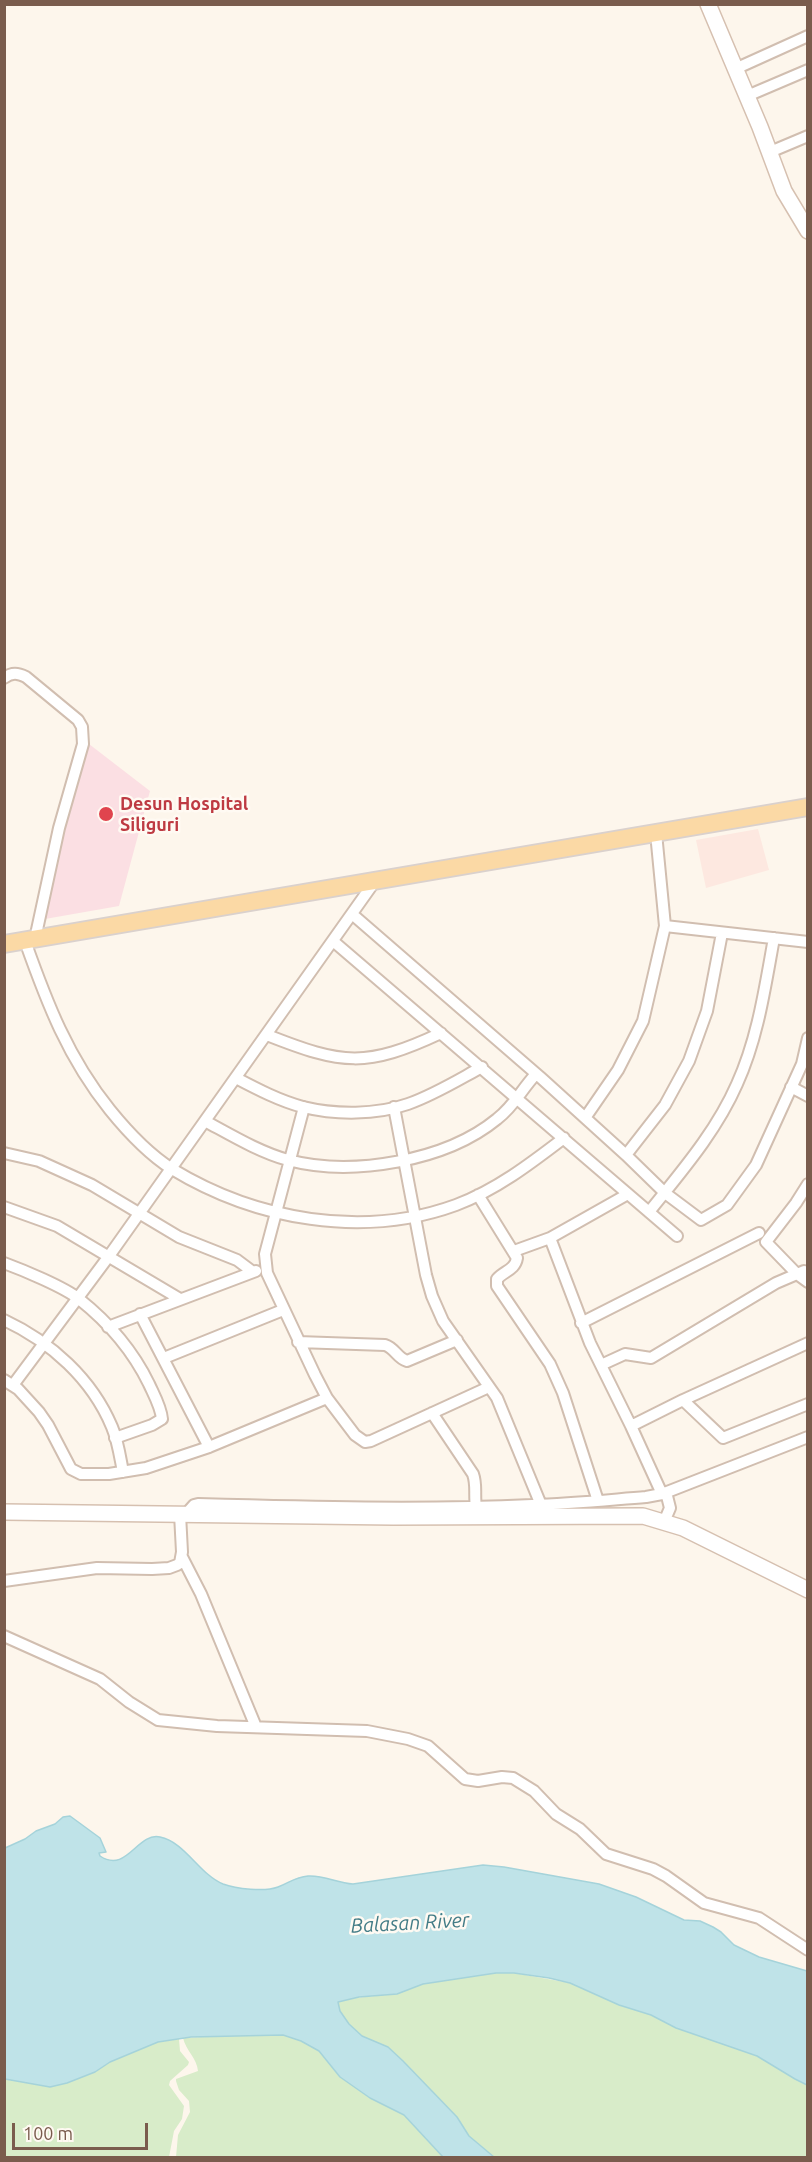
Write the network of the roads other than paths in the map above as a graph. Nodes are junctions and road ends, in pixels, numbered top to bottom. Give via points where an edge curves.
1 (708, 4) edge
2 (807, 36) edge
3 (735, 69) junction
4 (807, 69) edge
5 (747, 96) junction
6 (807, 136) edge
7 (770, 152) junction
8 (807, 231) edge
9 (4, 678) edge
10 (807, 807) edge
11 (656, 833) junction
12 (375, 881) junction
13 (352, 914) junction
14 (665, 926) junction
15 (722, 933) junction
16 (774, 938) junction
17 (30, 940) junction
18 (333, 941) junction
19 (807, 942) edge
20 (4, 944) edge
21 (441, 1033) junction
22 (267, 1035) junction
23 (807, 1038) edge
24 (482, 1067) junction
25 (536, 1074) junction
26 (236, 1078) junction
27 (791, 1087) junction
28 (807, 1096) edge
29 (518, 1099) junction
30 (304, 1107) junction
31 (394, 1107) junction
32 (585, 1118) junction
33 (205, 1121) junction
34 (564, 1138) junction
35 (4, 1153) edge
36 (626, 1155) junction
37 (289, 1160) junction
38 (405, 1161) junction
39 (171, 1169) junction
40 (807, 1184) edge
41 (665, 1193) junction
42 (628, 1194) junction
43 (478, 1195) junction
44 (4, 1207) edge
45 (140, 1212) junction
46 (276, 1212) junction
47 (650, 1212) junction
48 (414, 1215) junction
49 (759, 1233) dead end
50 (677, 1236) dead end
51 (550, 1238) junction
52 (514, 1251) junction
53 (109, 1256) junction
54 (4, 1263) edge
55 (265, 1269) junction
56 (253, 1272) junction
57 (803, 1276) edge
58 (78, 1298) junction
59 (180, 1299) junction
60 (283, 1310) junction
61 (140, 1314) junction
62 (4, 1320) edge
63 (581, 1323) junction
64 (108, 1327) junction
65 (457, 1340) junction
66 (45, 1342) junction
67 (298, 1342) junction
68 (807, 1343) edge
69 (164, 1358) junction
70 (601, 1365) junction
71 (9, 1382) edge
72 (489, 1387) junction
73 (327, 1398) junction
74 (682, 1400) junction
75 (807, 1404) edge
76 (432, 1413) junction
77 (632, 1426) junction
78 (807, 1437) edge
79 (115, 1438) junction
80 (209, 1447) junction
81 (123, 1472) junction
82 (664, 1493) junction
83 (598, 1501) junction
84 (542, 1505) junction
85 (476, 1507) junction
86 (4, 1512) edge
87 (183, 1514) junction
88 (664, 1522) junction
89 (182, 1557) junction
90 (4, 1581) edge
91 (807, 1590) edge
92 (4, 1636) edge
93 (256, 1727) junction
94 (807, 1950) edge

1 - 3 street
2 - 3 street
3 - 5 street
4 - 5 street
5 - 7 street
6 - 7 street
7 - 8 street via 784,191
9 - 17 street via 19,673 26,677 82,727 83,744
10 - 11 main road
11 - 12 main road
11 - 14 street
12 - 13 street
12 - 17 main road
13 - 18 street
13 - 25 street
14 - 15 street
14 - 32 street via 643,1021 618,1070
15 - 16 street
15 - 36 street via 707,1011 689,1061 665,1105
16 - 19 street
16 - 41 street via 757,1029 737,1084 704,1142
17 - 20 main road
17 - 39 street via 56,1025 77,1062 110,1110
18 - 21 street
18 - 22 street
21 - 22 street via 400,1051 369,1058 322,1056
21 - 24 street
22 - 26 street
23 - 27 street via 802,1064
24 - 29 street
24 - 31 street via 435,1093
25 - 29 street
25 - 32 street
26 - 30 street
26 - 33 street
27 - 28 street
27 - 41 street via 756,1165 728,1205 701,1220
29 - 34 street
29 - 38 street via 498,1119 471,1136
30 - 31 street via 341,1112
30 - 37 street
31 - 38 street
32 - 36 street
33 - 37 street
33 - 39 street
34 - 42 street
34 - 43 street via 510,1178
35 - 45 street via 39,1161
36 - 41 street
37 - 38 street via 351,1166
37 - 46 street
38 - 48 street
39 - 45 street
39 - 46 street via 238,1200
40 - 57 street via 766,1242
41 - 47 street
42 - 47 street
42 - 51 street
43 - 48 street via 450,1207
43 - 52 street
44 - 53 street via 57,1226
45 - 53 street
45 - 56 street via 179,1238 237,1260
46 - 48 street via 349,1223
46 - 55 street
47 - 50 street
48 - 65 street via 432,1296
49 - 63 street
51 - 52 street
51 - 63 street
52 - 83 street via 516,1263 497,1279 497,1286 550,1364
53 - 58 street
53 - 59 street
54 - 58 street
55 - 56 street
55 - 60 street
56 - 59 street
57 - 70 street via 776,1283 651,1358 626,1354
58 - 64 street
58 - 66 street
59 - 61 street
60 - 67 street
60 - 69 street
61 - 64 street
61 - 69 street
62 - 66 street
63 - 70 street
64 - 79 street via 143,1372 162,1412 158,1422
65 - 67 street via 407,1360 385,1345
65 - 72 street
66 - 71 street
66 - 79 street via 95,1395
67 - 73 street
68 - 74 street
69 - 80 street
70 - 77 street
71 - 81 street via 48,1425 71,1469 81,1474
72 - 76 street
72 - 84 street
73 - 76 street via 365,1442
73 - 80 street
74 - 75 street via 723,1438
74 - 77 street
76 - 85 street via 473,1474 477,1484
77 - 82 street
78 - 82 street
79 - 81 street
80 - 81 street
82 - 83 street
82 - 88 street via 670,1508
83 - 84 street
84 - 85 street
85 - 87 street via 198,1504
86 - 87 street
87 - 88 street via 643,1516
87 - 89 street
88 - 91 street
89 - 90 street via 180,1563 169,1568 96,1568
89 - 93 street
92 - 93 street via 100,1679 158,1720
93 - 94 street via 357,1730 408,1739 433,1749 465,1779 513,1779 534,1791 606,1854 666,1876 704,1903 759,1918

